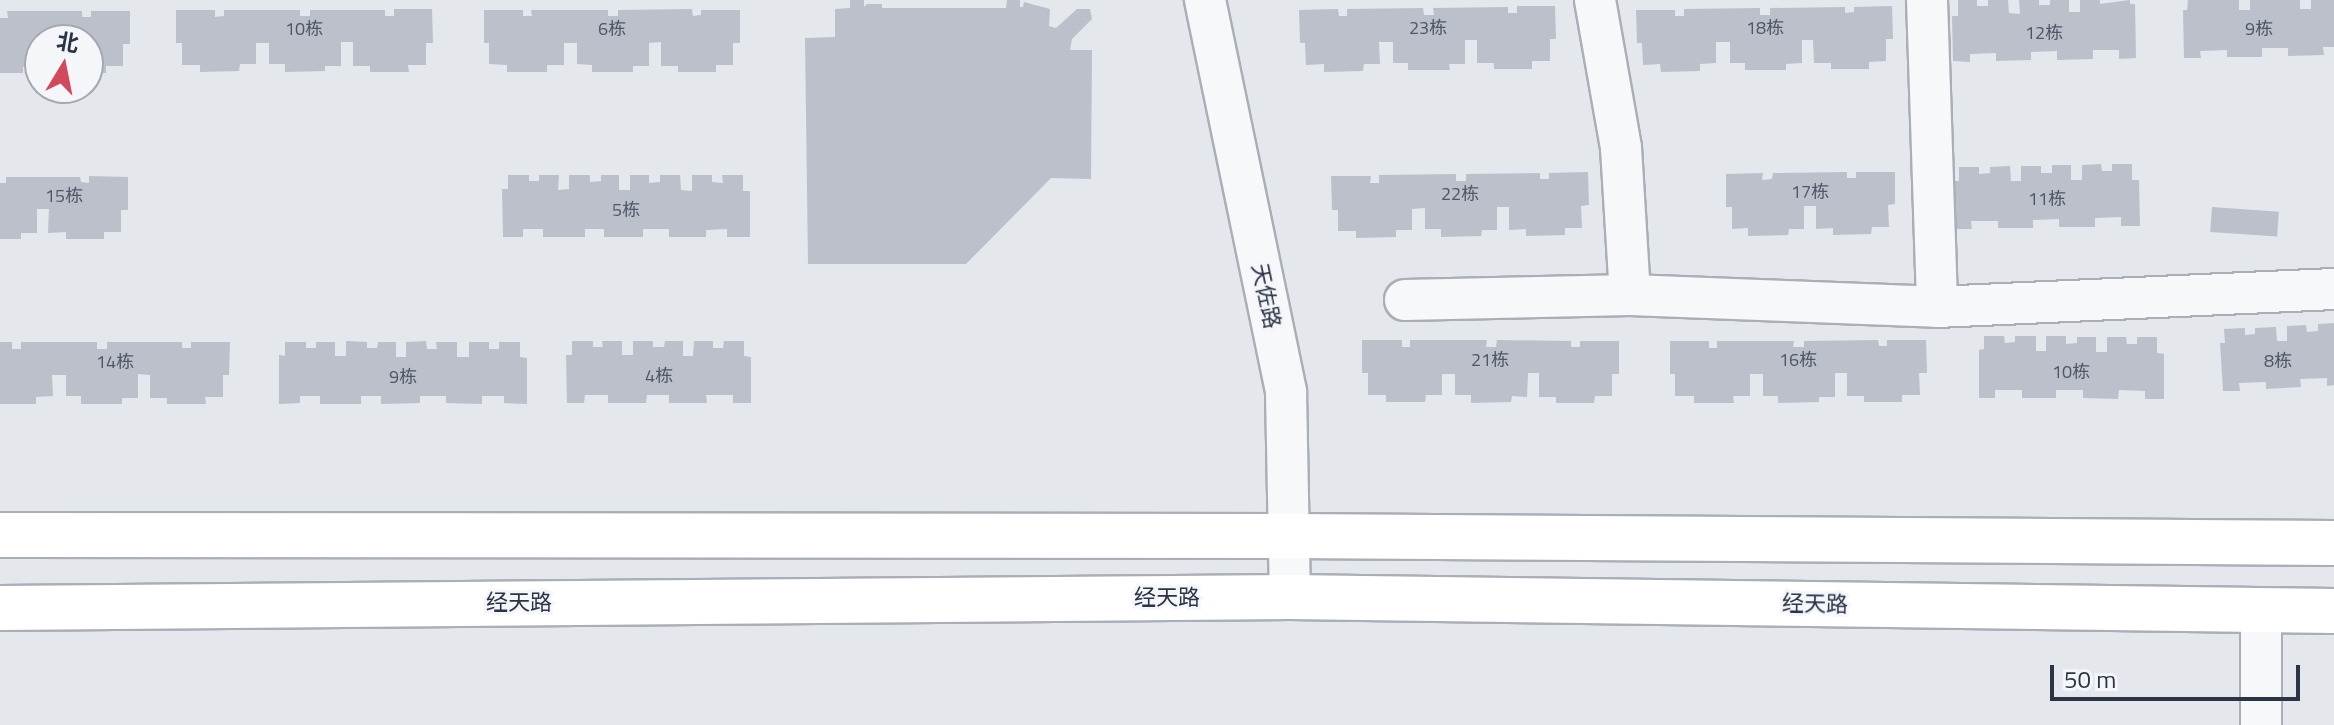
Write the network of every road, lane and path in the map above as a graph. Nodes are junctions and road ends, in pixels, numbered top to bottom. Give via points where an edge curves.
1 (1205, 0) edge
2 (1595, 0) edge
3 (1927, 0) edge
4 (2334, 289) edge
5 (1630, 295) junction
6 (1405, 300) dead end
7 (1937, 307) junction
8 (0, 535) edge
9 (1290, 536) junction
10 (2334, 543) edge
11 (1290, 597) junction
12 (0, 608) edge
13 (2261, 610) junction
14 (2334, 611) edge
15 (2261, 725) edge

1 - 9 street, 天佐路 via 1286,392
2 - 5 street via 1621,148
3 - 7 street
4 - 7 street
5 - 6 street
5 - 7 street
8 - 9 main road
9 - 10 main road
9 - 11 street, 天佐路
11 - 12 main road, 经天路
11 - 13 main road, 经天路
13 - 14 main road, 经天路
13 - 15 street

